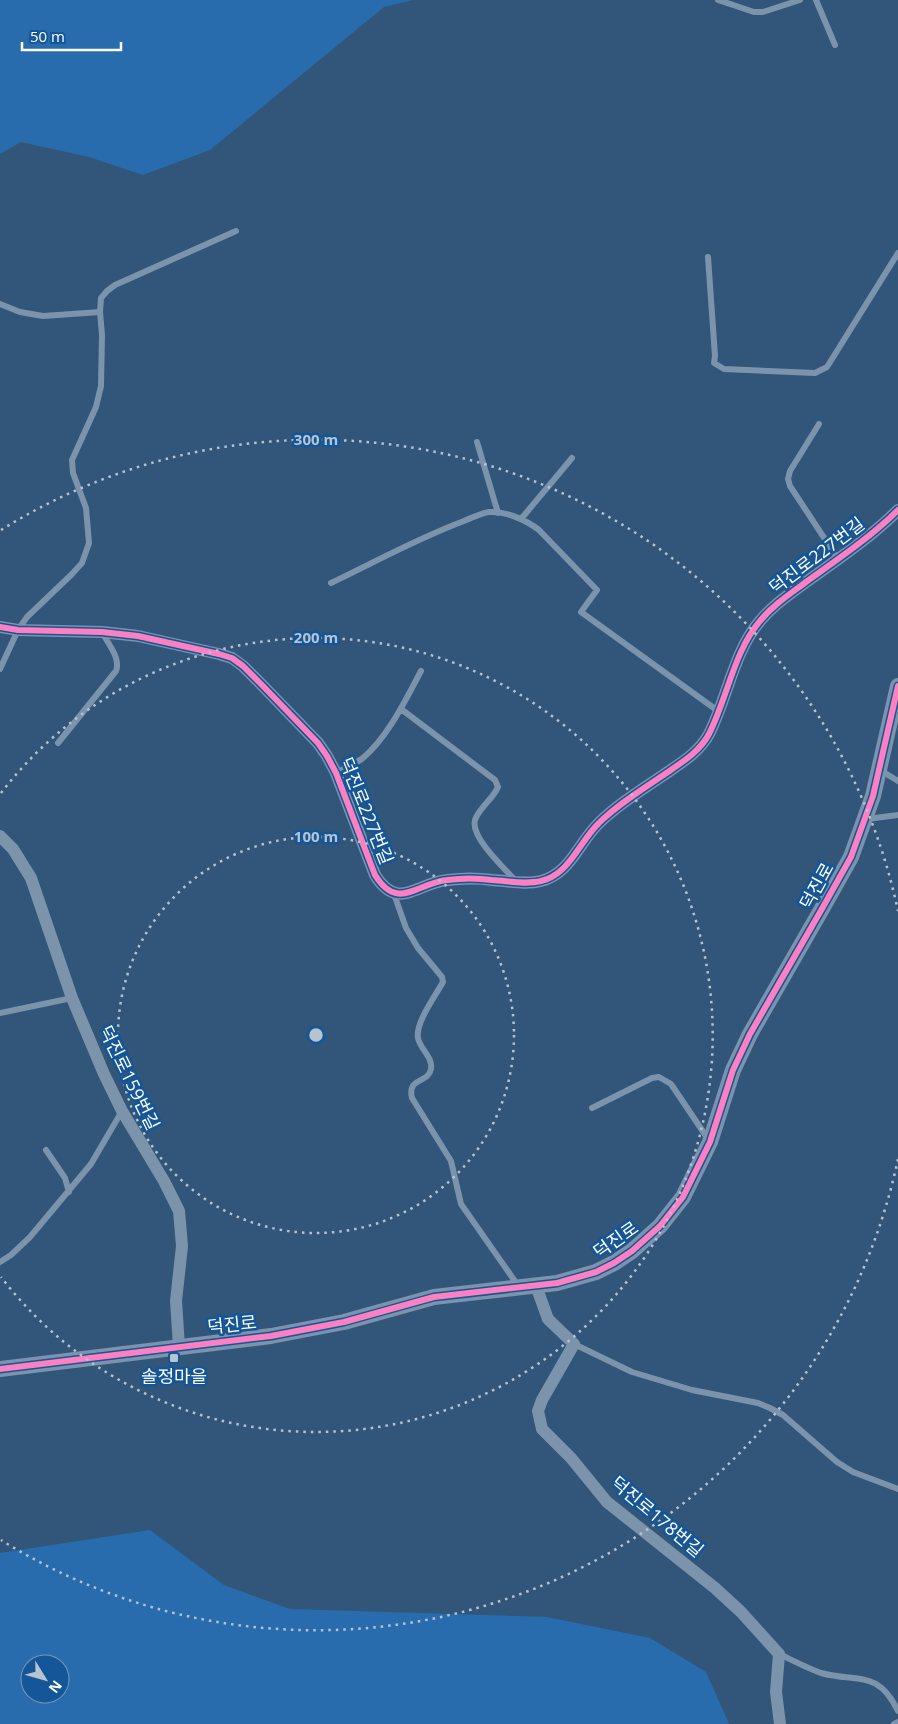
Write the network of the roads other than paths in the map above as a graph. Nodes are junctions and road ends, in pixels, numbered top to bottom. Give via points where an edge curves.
1 (718, 0) edge
2 (800, 0) edge
3 (816, 0) edge
4 (835, 45) dead end
5 (236, 231) dead end
6 (898, 253) edge
7 (708, 257) dead end
8 (0, 304) edge
9 (100, 312) junction
10 (819, 424) dead end
11 (477, 442) dead end
12 (572, 458) dead end
13 (898, 510) edge
14 (498, 513) junction
15 (520, 519) junction
16 (838, 559) junction
17 (331, 583) dead end
18 (0, 626) edge
19 (18, 630) junction
20 (102, 632) junction
21 (0, 669) edge
22 (421, 671) dead end
23 (898, 686) edge
24 (401, 709) junction
25 (718, 711) junction
26 (58, 743) dead end
27 (879, 769) junction
28 (336, 772) junction
29 (898, 781) edge
30 (898, 815) edge
31 (866, 819) junction
32 (0, 836) edge
33 (516, 882) junction
34 (394, 894) junction
35 (72, 998) junction
36 (0, 1013) edge
37 (592, 1108) dead end
38 (122, 1111) junction
39 (710, 1142) junction
40 (46, 1150) dead end
41 (69, 1192) junction
42 (0, 1262) edge
43 (528, 1287) junction
44 (574, 1344) junction
45 (179, 1346) junction
46 (0, 1369) edge
47 (898, 1489) edge
48 (779, 1654) junction
49 (898, 1711) edge
50 (898, 1722) edge
51 (780, 1724) edge
52 (894, 1724) edge

1 - 2 lane via 763,12
3 - 4 lane
5 - 9 lane via 115,285 101,298
6 - 7 lane via 827,367 815,373 724,369 714,362
8 - 9 lane via 26,314 43,316
9 - 19 lane via 101,386 96,408 72,460 73,474 86,508 89,543 82,563
10 - 16 lane via 788,479
11 - 14 lane
12 - 15 lane
13 - 16 street, 덕진로227번길
14 - 15 lane
14 - 17 lane via 487,512 440,530
15 - 25 lane via 539,530 597,590 581,612
16 - 25 street, 덕진로227번길 via 783,599 750,634
18 - 19 street, 덕진로227번길
19 - 20 street, 덕진로227번길
19 - 21 lane
20 - 26 lane via 118,660 116,672
20 - 28 street, 덕진로227번길 via 138,636 232,658 318,743
22 - 24 lane
23 - 27 street, 덕진로
24 - 28 lane via 363,758
24 - 33 lane via 495,780 496,793 476,819 475,826 481,841
25 - 33 street, 덕진로227번길 via 709,734 696,752 598,824 559,873 542,880
27 - 29 lane
27 - 31 street, 덕진로
28 - 34 street, 덕진로227번길 via 375,875 380,884
30 - 31 lane
31 - 39 street, 덕진로 via 837,884 750,1034 728,1084
32 - 35 street, 덕진로159번길 via 13,849 31,878
33 - 34 street, 덕진로227번길 via 445,880
34 - 43 lane via 406,928 443,982 420,1023 418,1039 430,1059 431,1068 428,1075 413,1084 412,1098 451,1161 461,1204
35 - 36 lane
35 - 38 street, 덕진로159번길
37 - 39 lane via 659,1077 671,1084
38 - 41 lane via 91,1164
38 - 45 street, 덕진로159번길 via 179,1211 182,1246 176,1301
39 - 43 street, 덕진로 via 683,1197 660,1226 632,1251 596,1272
40 - 41 lane via 65,1178
41 - 42 lane via 30,1237
43 - 44 street via 548,1319
43 - 45 street, 덕진로 via 434,1297 312,1329
44 - 47 lane via 632,1372 770,1408 837,1462 853,1472
44 - 48 street, 덕진로178번길 via 542,1400 538,1411 542,1429 607,1502 715,1588
45 - 46 street, 덕진로
48 - 49 lane via 820,1672 875,1683 891,1696
48 - 51 street via 776,1698
50 - 52 lane

